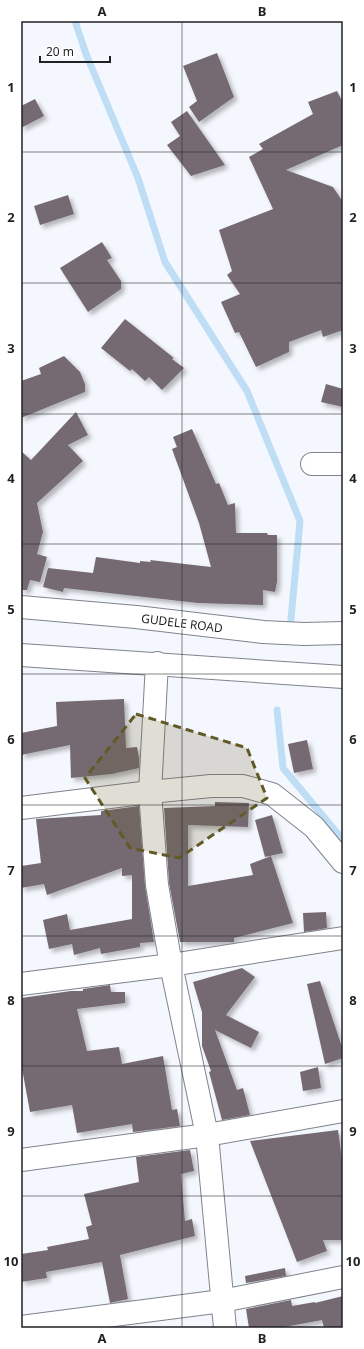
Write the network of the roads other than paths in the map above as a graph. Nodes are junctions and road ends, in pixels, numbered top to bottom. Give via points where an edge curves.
1 (312, 464) dead end
2 (343, 464) edge
3 (21, 607) edge
4 (343, 633) edge
5 (21, 655) edge
6 (157, 663) junction
7 (343, 677) edge
8 (150, 792) junction
9 (21, 808) edge
10 (343, 862) edge
11 (343, 938) edge
12 (171, 965) junction
13 (21, 984) edge
14 (343, 1111) edge
15 (207, 1135) junction
16 (21, 1160) edge
17 (343, 1277) edge
18 (222, 1301) junction
19 (21, 1327) edge
20 (225, 1328) edge

1 - 2 main road
3 - 4 main road, GUDELE ROAD via 263,632
5 - 6 main road
6 - 7 main road
6 - 8 main road
8 - 9 main road
8 - 10 main road via 211,786 243,786 272,794 314,827
8 - 12 main road via 157,885
11 - 12 main road
12 - 13 main road
12 - 15 main road
14 - 15 main road
15 - 16 main road
15 - 18 main road
17 - 18 main road
18 - 19 main road
18 - 20 main road

